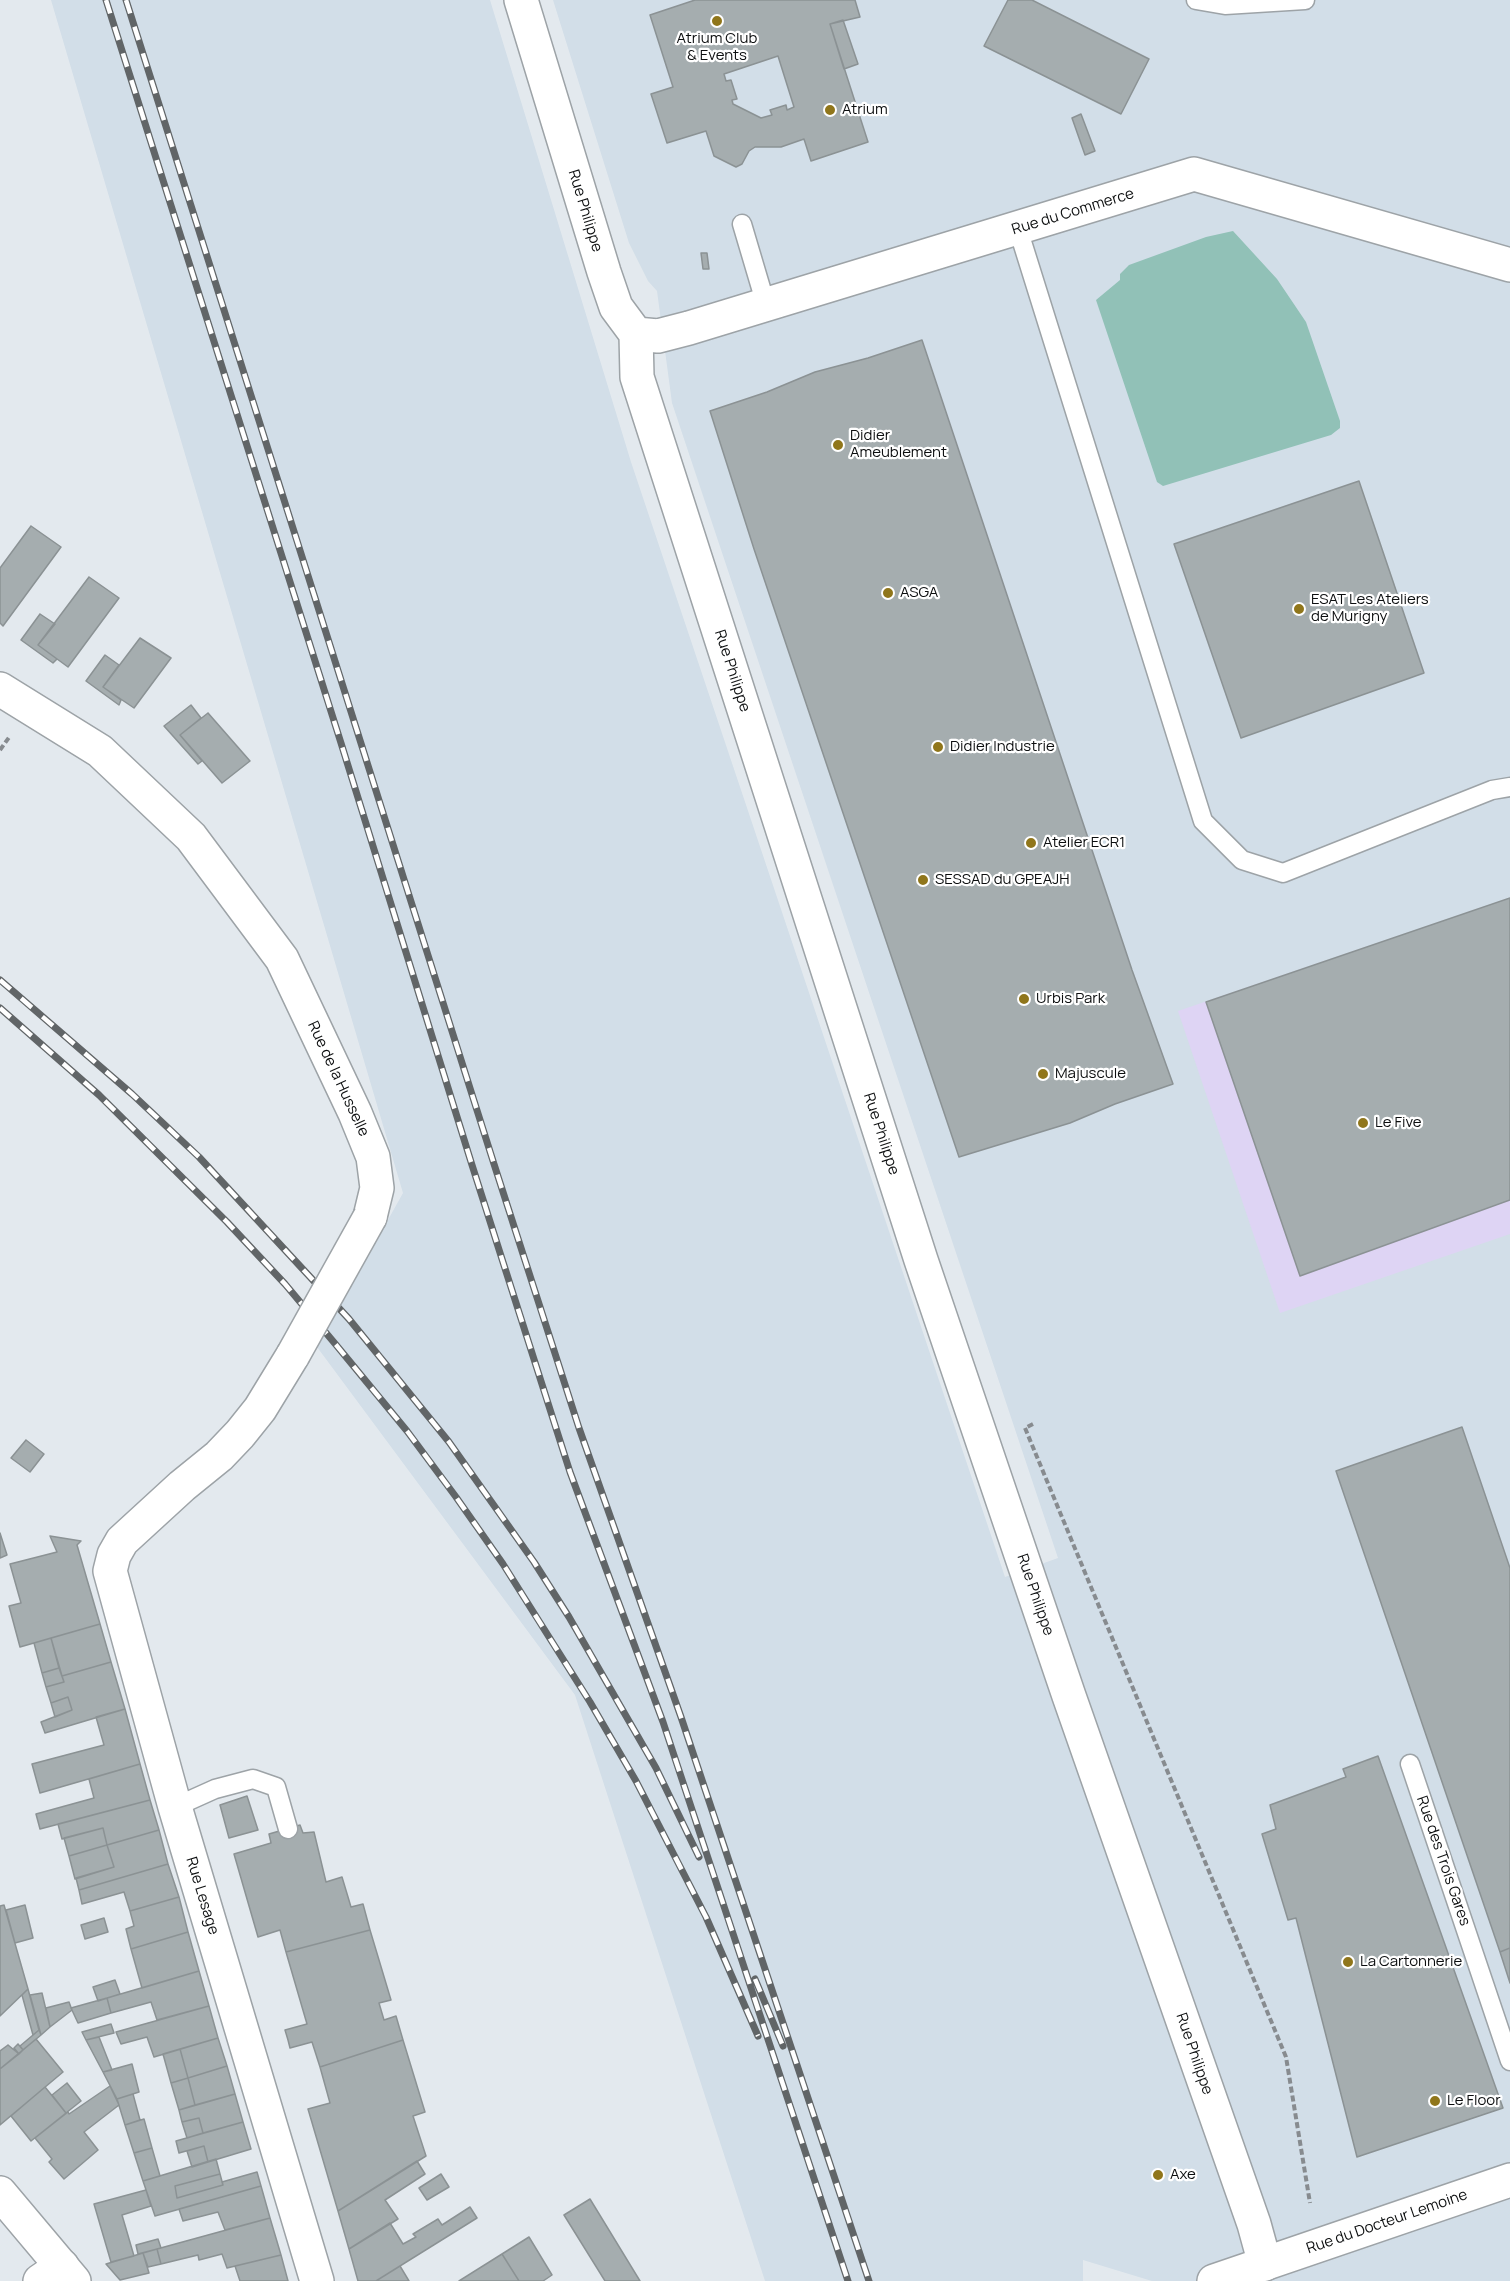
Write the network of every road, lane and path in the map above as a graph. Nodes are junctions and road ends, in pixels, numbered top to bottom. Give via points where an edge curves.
1 (521, 0) edge
2 (1196, 0) edge
3 (1305, 0) edge
4 (742, 224) dead end
5 (1018, 229) junction
6 (1510, 265) edge
7 (766, 305) junction
8 (636, 333) junction
9 (0, 689) edge
10 (1510, 787) edge
11 (1033, 1424) dead end
12 (144, 1519) joint
13 (1410, 1764) dead end
14 (175, 1807) junction
15 (288, 1829) dead end
16 (1510, 2061) edge
17 (1510, 2180) edge
18 (0, 2193) edge
19 (1310, 2203) dead end
20 (1265, 2264) junction
21 (59, 2276) edge
22 (317, 2281) edge
23 (1214, 2281) edge

1 - 8 street, Rue Philippe via 616,307
2 - 3 lane via 1225,5
4 - 7 lane
5 - 6 street, Rue du Commerce via 1194,174
5 - 7 street, Rue du Commerce
5 - 10 lane via 1203,821 1242,860 1283,873 1492,790
7 - 8 street, Rue du Commerce via 658,336
8 - 20 street, Rue Philippe via 637,376 921,1260
9 - 12 street, Rue de la Husselle, bridge via 100,751 191,837 282,959 374,1157 377,1188 370,1217 260,1409 219,1456
11 - 19 path via 1026,1428 1286,2057
12 - 14 street, Rue Lesage via 122,1541 110,1571
13 - 16 lane, Rue des Trois Gares
14 - 15 lane via 215,1789 253,1779 276,1787
14 - 22 street, Rue Lesage
17 - 20 street, Rue du Docteur Lemoine
18 - 21 street
20 - 23 street, Rue du Docteur Lemoine

